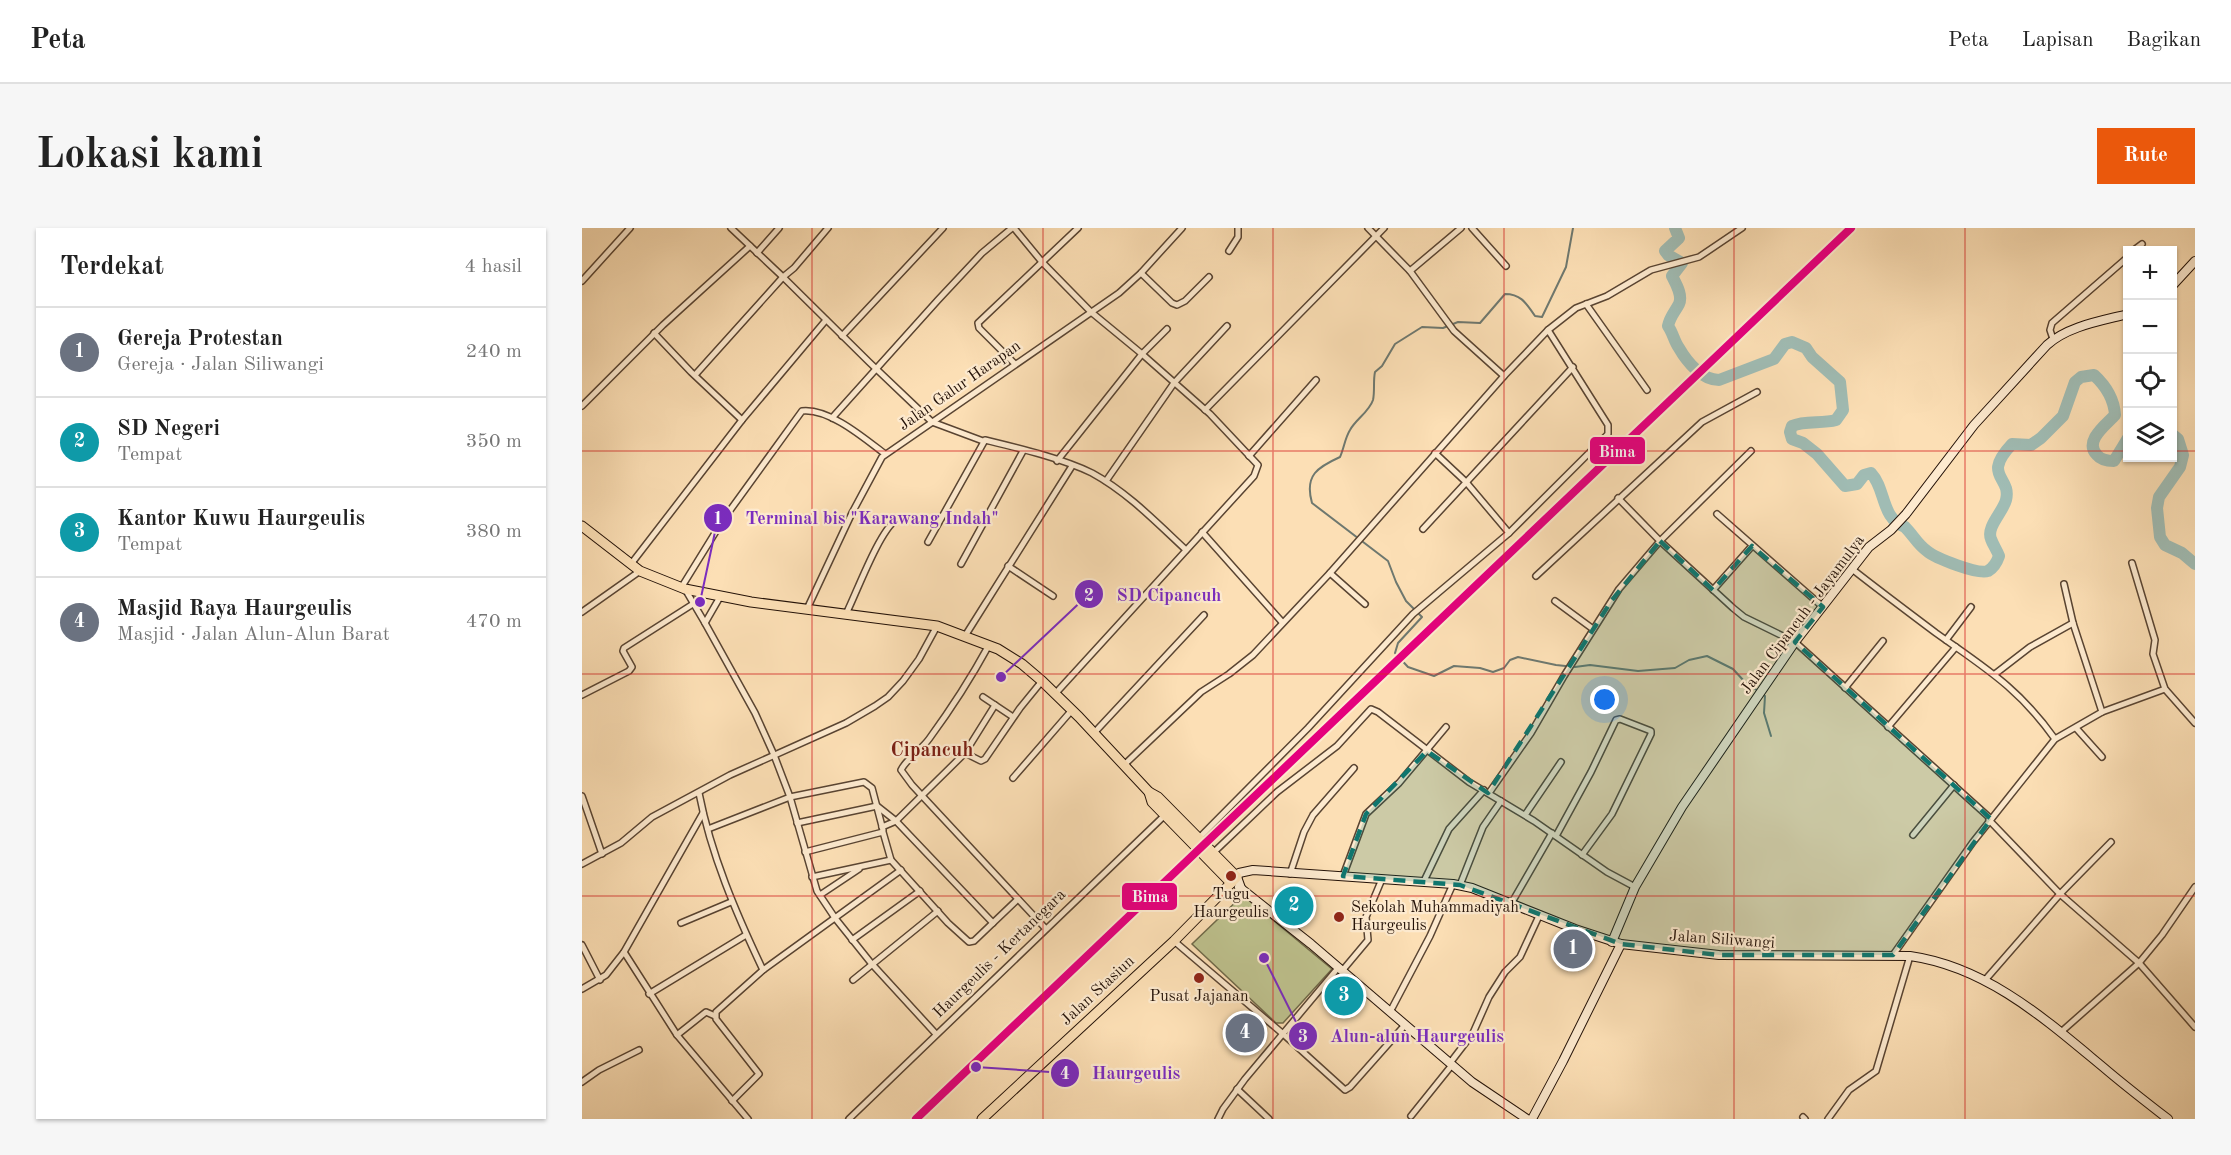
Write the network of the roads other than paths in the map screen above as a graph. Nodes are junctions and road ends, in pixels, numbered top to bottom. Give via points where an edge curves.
1 (630, 228) edge
2 (731, 228) edge
3 (778, 228) edge
4 (828, 228) edge
5 (942, 228) edge
6 (1013, 228) edge
7 (1078, 228) edge
8 (1182, 228) edge
9 (1238, 228) edge
10 (1368, 228) edge
11 (1384, 228) edge
12 (1461, 228) edge
13 (1472, 228) edge
14 (1742, 228) edge
15 (1377, 235) junction
16 (2142, 244) dead end
17 (750, 246) junction
18 (2139, 246) edge
19 (1229, 251) dead end
20 (757, 253) junction
21 (2123, 260) edge
22 (2195, 261) edge
23 (1042, 262) junction
24 (1506, 266) dead end
25 (1410, 271) junction
26 (1141, 273) junction
27 (783, 277) junction
28 (1209, 277) dead end
29 (582, 280) edge
30 (2177, 281) edge
31 (1586, 304) junction
32 (1091, 312) junction
33 (2123, 315) edge
34 (826, 320) junction
35 (1227, 326) dead end
36 (1167, 328) dead end
37 (1548, 330) junction
38 (654, 333) junction
39 (842, 336) junction
40 (2053, 339) junction
41 (1142, 354) junction
42 (1015, 364) junction
43 (1573, 367) junction
44 (875, 369) junction
45 (695, 375) junction
46 (1504, 376) junction
47 (1316, 380) dead end
48 (1174, 383) junction
49 (1647, 390) dead end
50 (1757, 392) dead end
51 (582, 406) edge
52 (1205, 410) junction
53 (832, 418) junction
54 (742, 420) junction
55 (932, 422) junction
56 (983, 441) junction
57 (1023, 451) junction
58 (1751, 451) dead end
59 (1435, 453) junction
60 (885, 454) junction
61 (1249, 456) junction
62 (1057, 461) junction
63 (1072, 466) junction
64 (1106, 481) junction
65 (1466, 482) junction
66 (1618, 498) junction
67 (1717, 514) dead end
68 (897, 519) dead end
69 (582, 526) edge
70 (1423, 529) dead end
71 (1202, 532) junction
72 (1509, 533) junction
73 (1660, 541) junction
74 (928, 542) dead end
75 (1752, 546) junction
76 (1186, 550) junction
77 (2132, 563) dead end
78 (631, 564) junction
79 (961, 564) dead end
80 (1008, 566) junction
81 (1852, 569) junction
82 (640, 571) junction
83 (1330, 573) junction
84 (1536, 576) dead end
85 (2064, 584) dead end
86 (683, 589) junction
87 (1713, 590) junction
88 (1053, 596) dead end
89 (720, 597) junction
90 (1555, 601) dead end
91 (693, 604) junction
92 (1365, 604) dead end
93 (1971, 606) dead end
94 (1823, 608) junction
95 (807, 609) junction
96 (582, 612) edge
97 (846, 614) junction
98 (1204, 615) dead end
99 (1282, 622) junction
100 (705, 623) junction
101 (2073, 623) junction
102 (937, 626) junction
103 (1593, 629) junction
104 (965, 636) junction
105 (1946, 640) junction
106 (1883, 641) dead end
107 (1795, 642) junction
108 (989, 645) junction
109 (1956, 647) junction
110 (1995, 674) junction
111 (1042, 681) junction
112 (1845, 688) junction
113 (2165, 689) junction
114 (1055, 694) junction
115 (582, 695) edge
116 (983, 697) dead end
117 (995, 705) junction
118 (1072, 710) junction
119 (2102, 712) junction
120 (1013, 717) junction
121 (2195, 723) edge
122 (1446, 727) dead end
123 (1888, 727) junction
124 (2076, 728) junction
125 (1094, 733) junction
126 (2055, 739) junction
127 (1427, 751) junction
128 (965, 753) junction
129 (774, 755) junction
130 (2102, 757) dead end
131 (1561, 762) dead end
132 (1124, 765) junction
133 (1354, 768) dead end
134 (1013, 778) dead end
135 (1954, 785) junction
136 (1486, 792) junction
137 (699, 793) junction
138 (922, 795) junction
139 (582, 796) edge
140 (790, 797) junction
141 (1501, 801) junction
142 (877, 806) junction
143 (703, 813) junction
144 (1168, 813) junction
145 (1525, 816) junction
146 (1990, 820) junction
147 (896, 821) junction
148 (797, 823) junction
149 (708, 829) junction
150 (882, 829) junction
151 (1554, 835) junction
152 (1913, 835) dead end
153 (1199, 838) junction
154 (2111, 842) dead end
155 (805, 852) junction
156 (1213, 853) junction
157 (602, 854) junction
158 (1582, 855) junction
159 (891, 860) junction
160 (582, 864) edge
161 (861, 868) junction
162 (900, 870) junction
163 (1290, 874) junction
164 (1343, 876) junction
165 (812, 877) junction
166 (1382, 879) junction
167 (1234, 880) junction
168 (1424, 881) junction
169 (1456, 884) junction
170 (1635, 887) junction
171 (2195, 887) edge
172 (920, 891) junction
173 (2060, 894) junction
174 (820, 895) junction
175 (1018, 899) junction
176 (731, 902) junction
177 (1511, 904) junction
178 (938, 912) junction
179 (1539, 916) junction
180 (835, 918) junction
181 (681, 922) dead end
182 (993, 923) junction
183 (1047, 929) junction
184 (746, 935) junction
185 (852, 940) junction
186 (1174, 941) junction
187 (1612, 942) junction
188 (1621, 944) junction
189 (582, 945) edge
190 (624, 952) junction
191 (1893, 955) junction
192 (1910, 956) junction
193 (871, 963) junction
194 (2139, 963) junction
195 (1340, 969) junction
196 (764, 970) junction
197 (1986, 979) junction
198 (600, 980) junction
199 (853, 980) dead end
200 (582, 989) edge
201 (649, 993) junction
202 (1390, 1012) junction
203 (715, 1016) junction
204 (1405, 1025) junction
205 (2195, 1027) edge
206 (2061, 1032) junction
207 (1282, 1033) junction
208 (936, 1034) junction
209 (677, 1035) junction
210 (639, 1050) dead end
211 (1451, 1064) junction
212 (582, 1082) edge
213 (1238, 1089) junction
214 (732, 1101) junction
215 (1411, 1116) dead end
216 (748, 1119) edge
217 (849, 1119) edge
218 (982, 1119) edge
219 (1218, 1119) edge
220 (1269, 1119) edge
221 (1527, 1119) edge
222 (1532, 1119) edge
223 (1828, 1119) edge
224 (2168, 1119) edge

1 - 29 street
2 - 17 street
3 - 20 street
4 - 27 street
5 - 39 street
6 - 23 street
6 - 44 street via 982,254
7 - 23 street
8 - 26 street, Jalan Galur Harapan
9 - 19 street via 1239,237
10 - 15 street
11 - 15 street
12 - 25 street
13 - 24 street
14 - 31 street via 1708,253 1660,267
15 - 25 street
15 - 52 street
16 - 18 street
17 - 20 street
17 - 38 street
20 - 27 street
21 - 40 street via 2052,323
22 - 30 street
23 - 32 street
23 - 42 street via 978,323
25 - 46 street via 1454,331
26 - 28 street via 1177,305
26 - 32 street, Jalan Galur Harapan
27 - 34 street
27 - 45 street
31 - 37 street
31 - 49 street
32 - 41 street
32 - 42 street, Jalan Galur Harapan
33 - 40 street, Jalan Cipancuh - Jayamulya
34 - 39 street
34 - 54 street
35 - 48 street
36 - 41 street
37 - 43 street
37 - 46 street
38 - 45 street
38 - 51 street
39 - 44 street
40 - 81 street, Jalan Cipancuh - Jayamulya via 1974,425 1906,514 1874,542
41 - 48 street
41 - 62 street
42 - 55 street, Jalan Galur Harapan
43 - 65 street
43 - 72 street via 1609,431
44 - 53 street
44 - 55 street
45 - 54 street
46 - 59 street
47 - 61 street
48 - 52 street
48 - 64 street
50 - 66 street via 1706,419
52 - 61 street
53 - 60 street
53 - 86 street via 810,410 799,413 723,520
54 - 78 street
55 - 56 street
55 - 60 street, Jalan Galur Harapan
56 - 57 street
56 - 74 street
57 - 62 street
57 - 79 street
58 - 73 street
59 - 65 street
59 - 83 street
60 - 95 street, Jalan Galur Harapan
61 - 71 street via 1258,465 1254,476
62 - 63 street
63 - 64 street
63 - 80 street
64 - 76 street
65 - 70 street
65 - 72 street
66 - 73 street
66 - 84 street
67 - 75 street
68 - 97 street via 889,526
69 - 78 main road
71 - 76 street
71 - 99 street
72 - 153 street via 1413,614
73 - 87 street
73 - 103 street via 1619,589
75 - 87 street
75 - 94 street
76 - 114 street
77 - 113 street via 2156,642 2153,654
78 - 82 main road
80 - 88 street
80 - 104 street
81 - 94 street, Jalan Cipancuh - Jayamulya
81 - 105 street
82 - 86 main road
82 - 96 street
83 - 92 street
83 - 99 street
85 - 101 street
86 - 89 main road
86 - 91 street
87 - 107 street via 1744,617
89 - 95 main road
89 - 100 street
90 - 103 street
91 - 100 street
91 - 115 street via 624,648 632,667 629,671
93 - 105 street
94 - 107 street, Jalan Cipancuh - Jayamulya
95 - 97 main road
97 - 102 main road
98 - 125 street
99 - 132 street via 1253,655 1201,692
100 - 129 street via 755,712
101 - 110 street via 2030,647
101 - 119 street
102 - 104 main road
102 - 129 street via 919,659 888,696 846,723
103 - 136 street via 1531,733
104 - 108 main road
105 - 109 street
106 - 112 street
107 - 112 street
107 - 170 street, Jalan Cipancuh - Jayamulya via 1682,807
108 - 111 main road via 1014,658
108 - 138 street via 934,732 903,767 903,774
109 - 110 street
109 - 123 street
110 - 126 street via 2030,707
111 - 114 main road
111 - 120 street
112 - 123 street
113 - 119 street
113 - 121 street
114 - 118 main road
116 - 117 street
117 - 120 street
117 - 128 street
118 - 125 main road
118 - 134 street
119 - 124 street
120 - 128 street via 985,759 981,761
122 - 127 street
123 - 135 street
124 - 126 street
124 - 130 street
125 - 132 main road
126 - 146 street
127 - 136 street
127 - 156 street via 1371,709 1332,751 1277,792
127 - 164 street via 1366,814
128 - 138 street
129 - 137 street
129 - 140 street
131 - 145 street
132 - 144 main road via 1158,797
133 - 163 street via 1313,815
135 - 146 street
135 - 152 street
136 - 141 street
136 - 168 street via 1449,829
137 - 143 street
137 - 157 street via 652,817
138 - 147 street
138 - 175 street
139 - 157 street
140 - 142 street via 864,782 872,788
140 - 148 street
140 - 149 street
141 - 145 street
141 - 169 street via 1482,829
142 - 147 street
142 - 148 street
142 - 150 street
143 - 149 street
143 - 190 street
144 - 153 main road
144 - 167 main road
144 - 183 street, Haurgeulis - Kertanegara
145 - 151 street
146 - 173 street
146 - 191 street
147 - 150 street
147 - 182 street
148 - 155 street
149 - 176 street
150 - 155 street
150 - 159 street
151 - 158 street
151 - 158 street via 1592,772 1616,720 1651,731 1615,808
151 - 177 street
153 - 156 main road
154 - 173 street
155 - 165 street
156 - 167 main road
157 - 160 street
158 - 170 street
159 - 161 street
159 - 162 street
161 - 165 street
161 - 174 street
162 - 172 street
162 - 180 street
163 - 164 street, Jalan Siliwangi
163 - 167 street, Jalan Siliwangi via 1253,870 1239,873
164 - 166 street, Jalan Siliwangi
165 - 174 street
166 - 168 street, Jalan Siliwangi
166 - 195 street via 1366,917 1368,940
167 - 186 main road, Jalan Stasiun
167 - 195 street
168 - 169 street, Jalan Siliwangi
169 - 177 street, Jalan Siliwangi
169 - 202 street
170 - 187 street, Jalan Cipancuh - Jayamulya
171 - 194 street
172 - 178 street
172 - 185 street
173 - 194 street
173 - 197 street
174 - 180 street
175 - 182 street
175 - 183 street
176 - 181 street
176 - 184 street
177 - 179 street, Jalan Siliwangi
178 - 182 street via 969,942
178 - 193 street
179 - 187 street, Jalan Siliwangi
179 - 211 street via 1520,957 1505,972 1473,1033
180 - 185 street
180 - 196 street
183 - 208 street, Haurgeulis - Kertanegara
184 - 196 street
184 - 201 street
185 - 193 street
186 - 207 street
186 - 218 main road, Jalan Stasiun
187 - 188 street, Jalan Siliwangi
188 - 191 street, Jalan Siliwangi via 1743,956
188 - 222 street
189 - 198 street
190 - 198 street
190 - 201 street
191 - 192 street, Jalan Siliwangi
192 - 197 street, Jalan Siliwangi via 1956,966
192 - 223 street via 1876,1071 1849,1090
193 - 199 street
193 - 208 street
194 - 205 street
194 - 206 street
195 - 202 street
195 - 207 street
196 - 203 street
197 - 206 street, Jalan Siliwangi
198 - 200 street
201 - 209 street
202 - 204 street
203 - 209 street via 706,1012
203 - 214 street via 759,1074
204 - 207 street via 1345,1090
204 - 211 street
206 - 224 street, Jalan Siliwangi
207 - 213 street
208 - 217 street, Haurgeulis - Kertanegara
209 - 214 street
210 - 212 street
211 - 215 street
211 - 221 street
213 - 219 street
213 - 220 street
214 - 216 street

